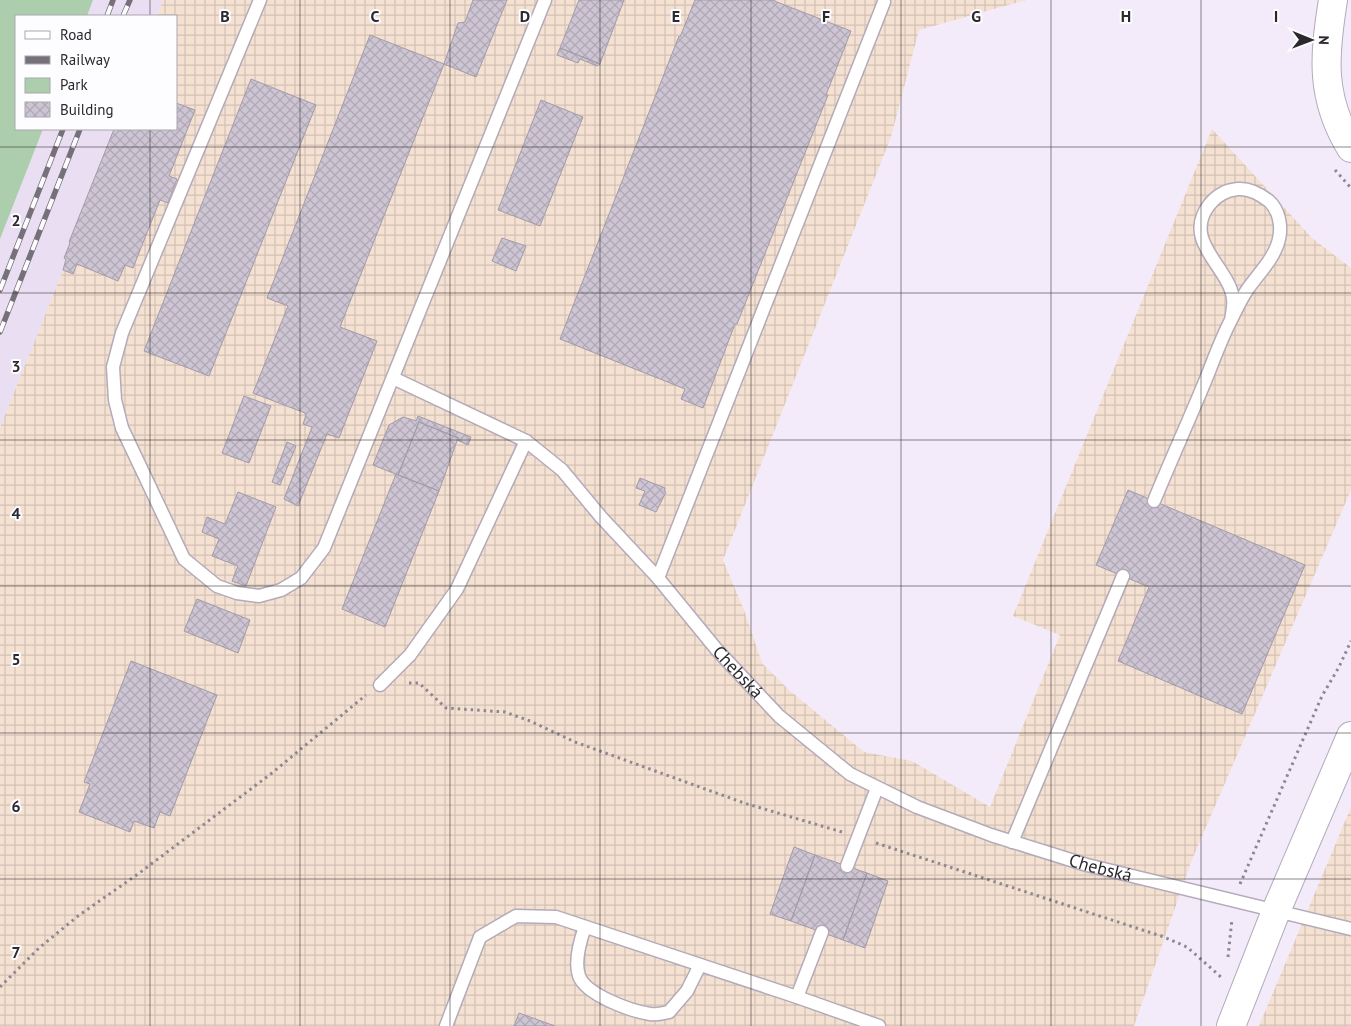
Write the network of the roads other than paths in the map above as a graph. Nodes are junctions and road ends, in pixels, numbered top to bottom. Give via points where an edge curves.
1 (260, 0) edge
2 (545, 0) edge
3 (1333, 0) edge
4 (884, 2) dead end
5 (1351, 5) edge
6 (1328, 94) junction
7 (1351, 148) edge
8 (1231, 320) junction
9 (393, 378) junction
10 (526, 441) junction
11 (1154, 501) dead end
12 (1123, 576) dead end
13 (658, 578) junction
14 (380, 685) road end
15 (1351, 736) edge
16 (877, 788) junction
17 (1012, 842) junction
18 (847, 866) dead end
19 (1276, 911) junction
20 (585, 927) junction
21 (1351, 929) edge
22 (822, 932) dead end
23 (700, 965) junction
24 (797, 996) junction
25 (446, 1026) edge
26 (879, 1026) edge
27 (1231, 1026) edge

1 - 9 lane via 122,333 114,367 115,400 122,428 184,558 217,586 237,593 259,596 282,590 301,578 324,548
2 - 9 lane
3 - 6 main road via 1327,35
4 - 13 lane
5 - 6 main road via 1337,39
6 - 7 main road via 1336,120
8 - 8 lane via 1279,241 1281,227 1278,214 1271,203 1251,190 1226,192 1216,198 1202,218 1204,246 1231,291 1234,302
8 - 11 lane
9 - 10 lane, Chebská
10 - 13 lane, Chebská via 562,470
10 - 14 lane via 457,589 410,655
12 - 17 lane
13 - 16 lane, Chebská via 717,650 779,716 850,774
15 - 19 main road
16 - 17 lane, Chebská via 916,807
16 - 18 lane
17 - 19 lane, Chebská via 1087,865
19 - 21 lane, Chebská
19 - 27 main road
20 - 23 lane
20 - 23 lane via 577,950 579,977 595,994 622,1006 652,1015 669,1012 687,991
20 - 25 lane via 556,917 516,916 480,936
22 - 24 lane
23 - 24 lane
24 - 26 lane

